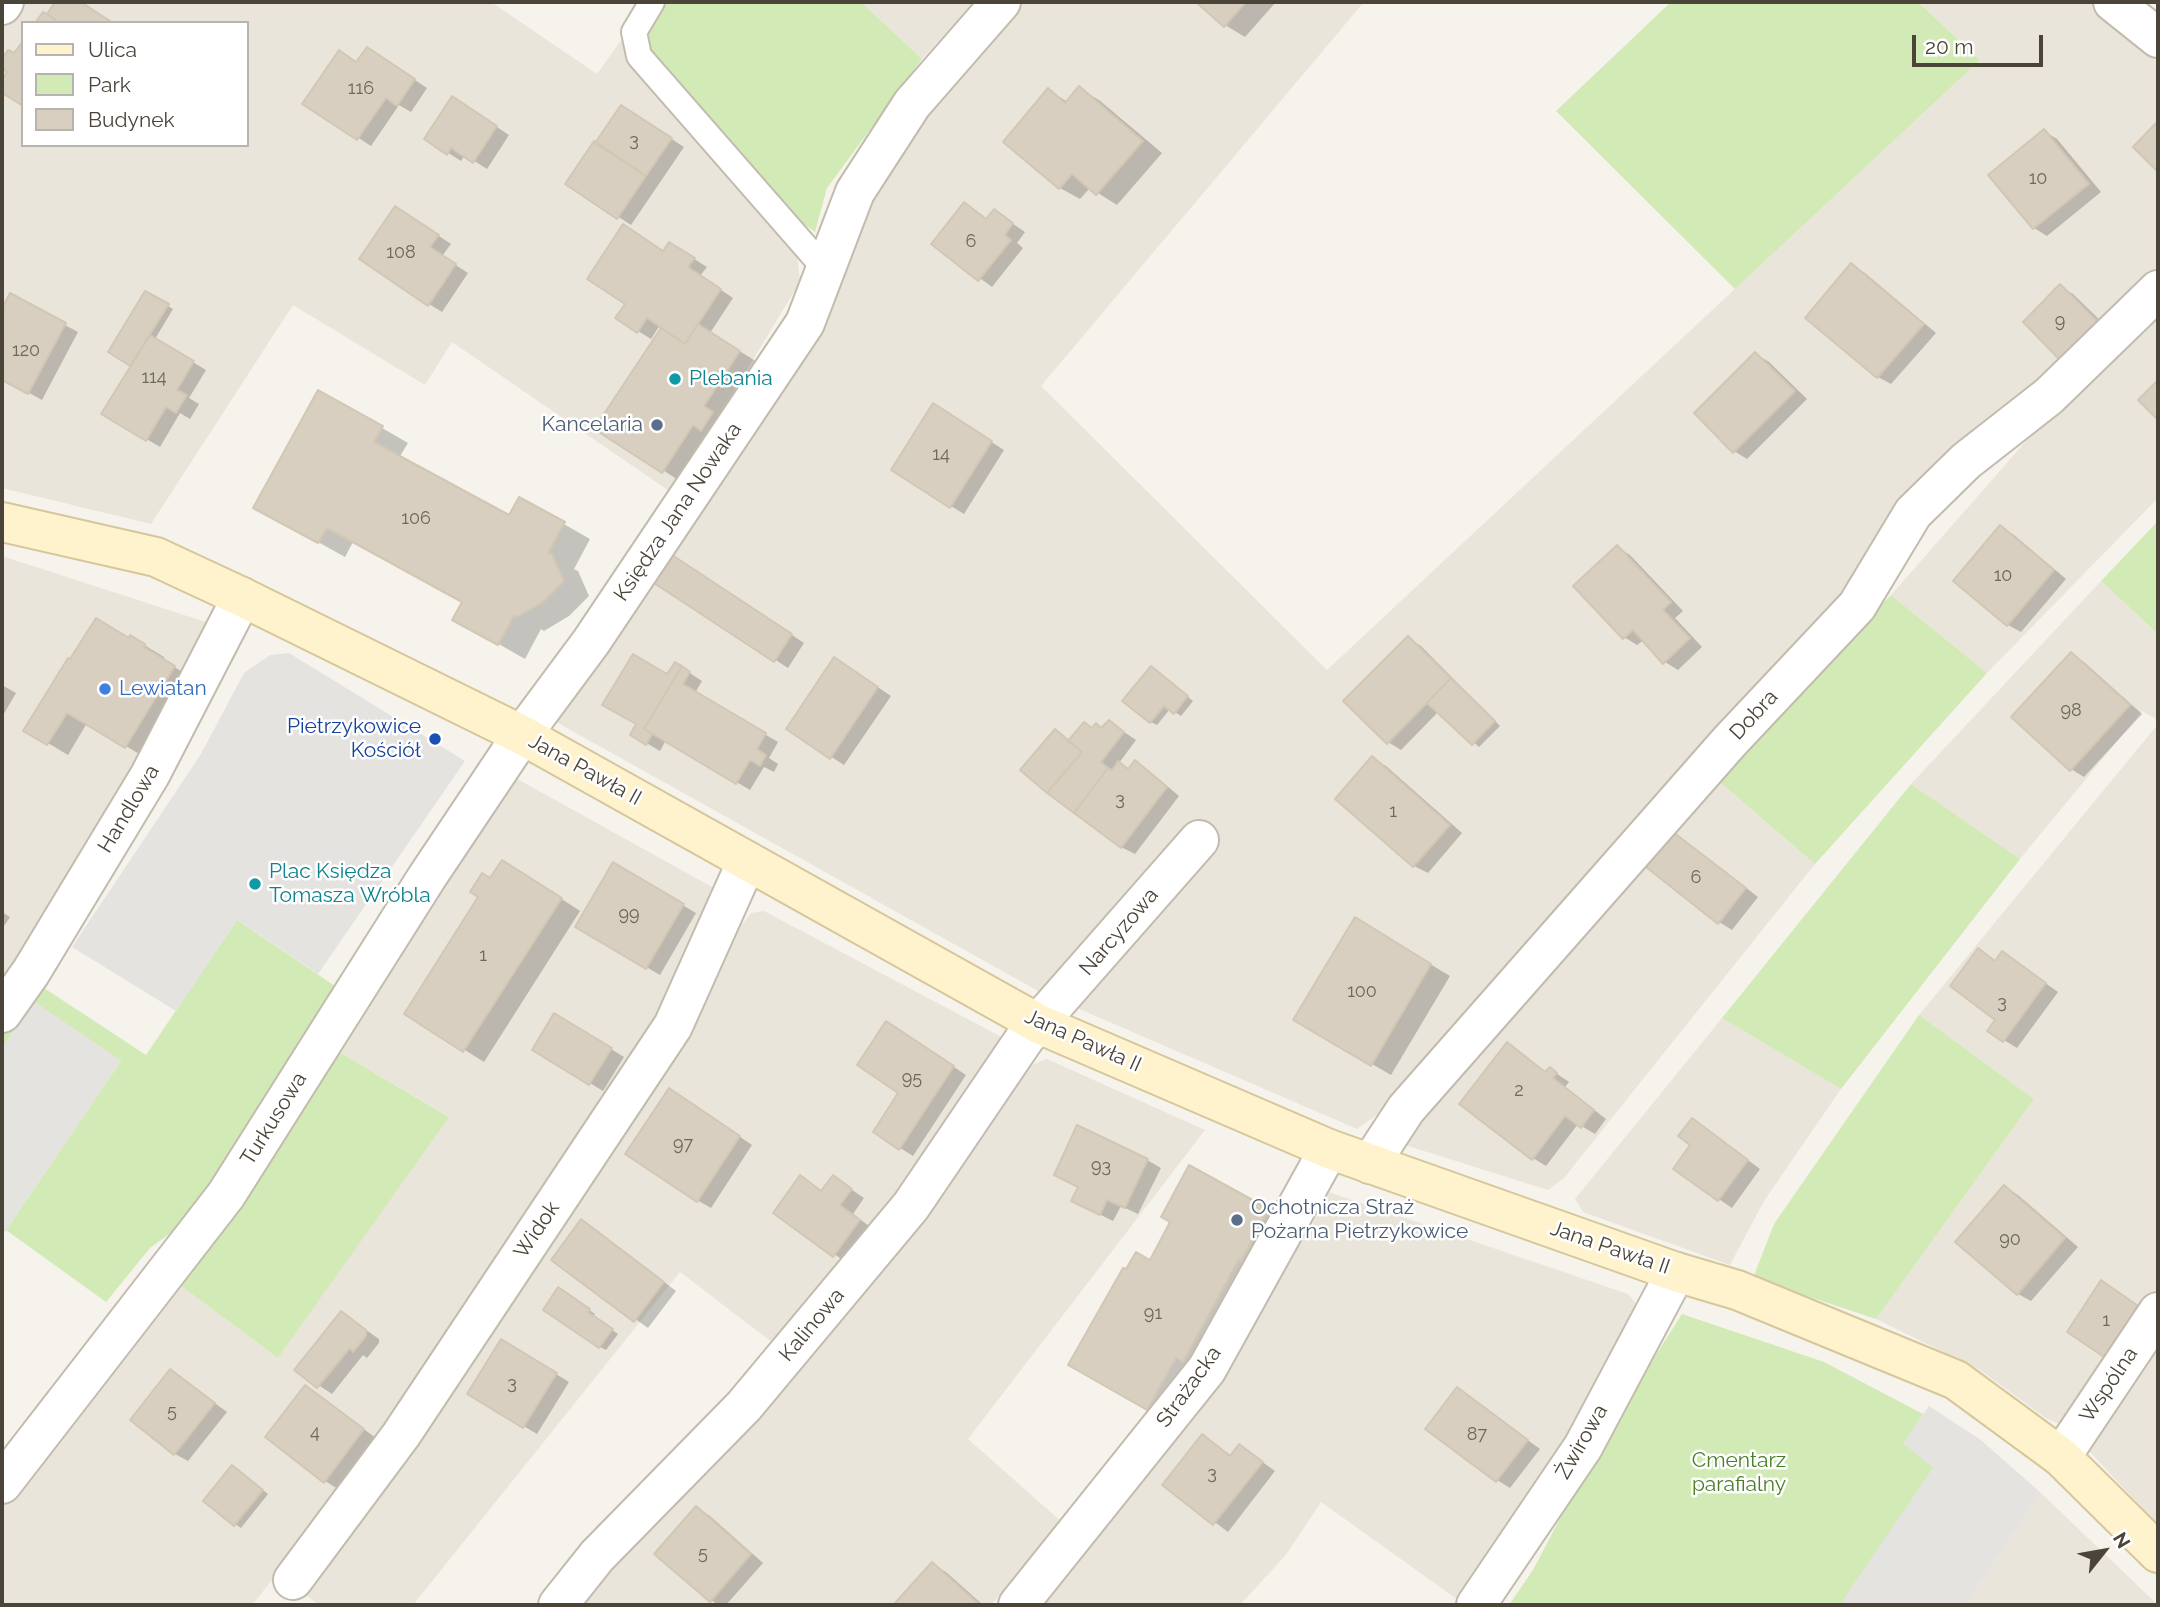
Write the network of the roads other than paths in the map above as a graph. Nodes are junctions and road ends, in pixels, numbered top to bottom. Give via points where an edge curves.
1 (652, 2) edge
2 (1001, 2) edge
3 (2113, 2) edge
4 (2158, 38) edge
5 (826, 270) junction
6 (2158, 290) edge
7 (2, 522) edge
8 (242, 597) junction
9 (522, 735) junction
10 (1199, 840) dead end
11 (747, 861) junction
12 (2, 1013) edge
13 (1039, 1024) junction
14 (1329, 1149) junction
15 (1370, 1164) junction
16 (1676, 1272) junction
17 (2158, 1312) edge
18 (2061, 1457) junction
19 (2, 1485) edge
20 (2158, 1553) edge
21 (293, 1580) dead end
22 (558, 1605) edge
23 (1018, 1605) edge
24 (1476, 1605) edge

1 - 5 lane via 634,32 639,56
2 - 5 street, Księdza Jana Nowaka via 912,104 855,192
3 - 4 street
5 - 9 street, Księdza Jana Nowaka via 805,323 591,642
6 - 15 street, Dobra via 2049,396 1966,461 1913,513 1857,606 1730,741 1406,1109
7 - 8 street, Jana Pawła II via 156,557
8 - 9 street, Jana Pawła II
8 - 12 street, Handlowa via 150,775
9 - 11 street, Jana Pawła II
9 - 19 street, Turkusowa via 226,1195
10 - 13 street, Narcyzowa
11 - 13 street, Jana Pawła II
11 - 21 street, Widok via 673,1026 401,1435
13 - 14 street, Jana Pawła II
13 - 22 street, Kalinowa via 902,1217 744,1406 597,1556
14 - 15 street, Jana Pawła II
14 - 23 street, Strażacka via 1207,1369
15 - 16 street, Jana Pawła II
16 - 18 street, Jana Pawła II via 1737,1290 1956,1380
16 - 24 street, Żwirowa via 1583,1447
17 - 18 street, Wspólna
18 - 20 street, Jana Pawła II

